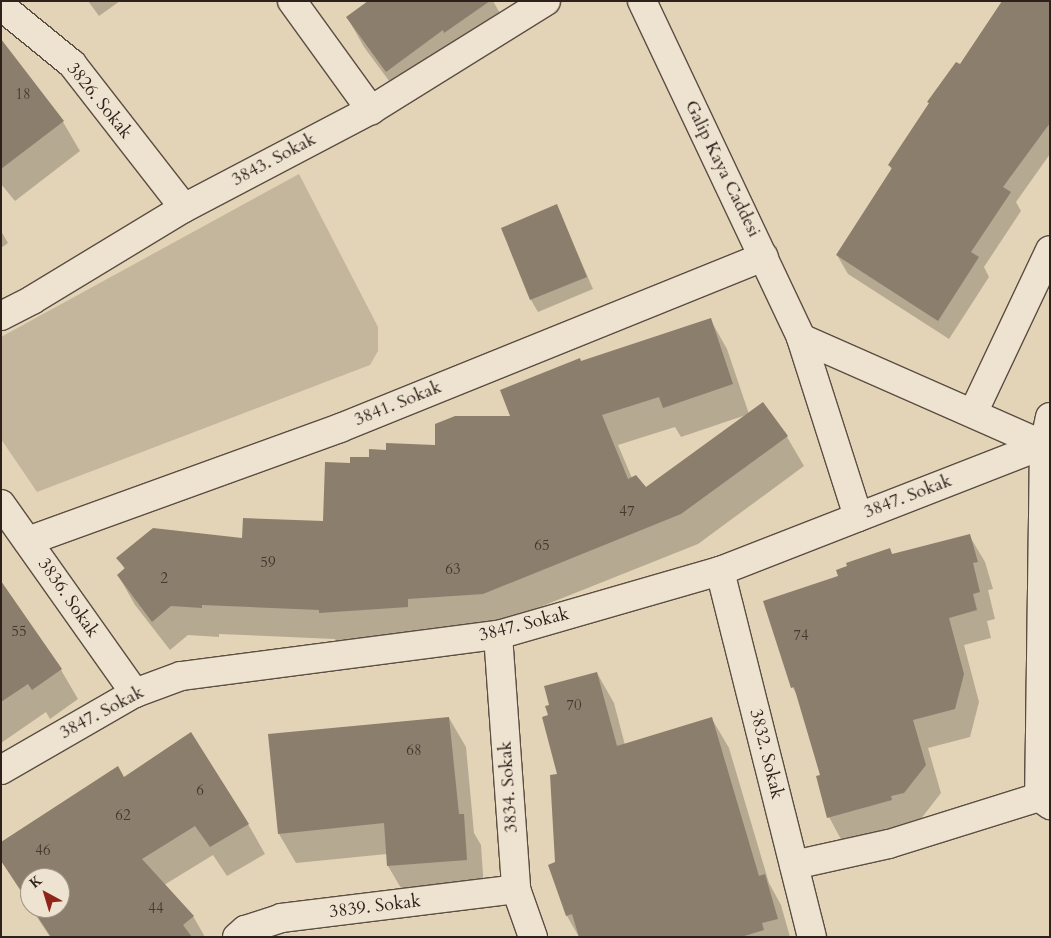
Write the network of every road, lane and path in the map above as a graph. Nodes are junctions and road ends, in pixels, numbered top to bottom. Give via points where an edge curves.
1 (292, 1) edge
2 (546, 1) edge
3 (642, 1) edge
4 (1, 6) edge
5 (371, 110) junction
6 (184, 208) junction
7 (1050, 250) edge
8 (764, 257) junction
9 (1, 316) edge
10 (801, 338) junction
11 (973, 413) junction
12 (1050, 417) edge
13 (1047, 446) edge
14 (1, 504) edge
15 (858, 517) junction
16 (28, 541) junction
17 (720, 571) junction
18 (498, 634) junction
19 (135, 693) junction
20 (1, 770) edge
21 (1044, 801) edge
22 (794, 865) junction
23 (516, 888) junction
24 (237, 937) edge
25 (533, 937) edge
26 (812, 937) edge

1 - 5 street
2 - 5 street, 3843. Sokak
3 - 8 street, Galip Kaya Caddesi
4 - 6 street, 3826. Sokak via 72,64
5 - 6 street, 3843. Sokak
6 - 9 street, 3843. Sokak
7 - 11 street
8 - 10 street, Galip Kaya Caddesi
8 - 16 street, 3841. Sokak via 340,428
10 - 11 street
10 - 15 street, Galip Kaya Caddesi
11 - 13 street
12 - 13 street
13 - 15 street, 3847. Sokak
13 - 21 street
14 - 16 street, 3836. Sokak
15 - 17 street, 3847. Sokak
16 - 19 street, 3836. Sokak
17 - 18 street, 3847. Sokak
17 - 22 street, 3832. Sokak
18 - 19 street, 3847. Sokak via 182,676
18 - 23 street, 3834. Sokak
19 - 20 street, 3847. Sokak
21 - 22 street via 888,844
22 - 26 street, 3832. Sokak
23 - 24 street, 3839. Sokak via 281,918 245,930
23 - 25 street, 3834. Sokak

